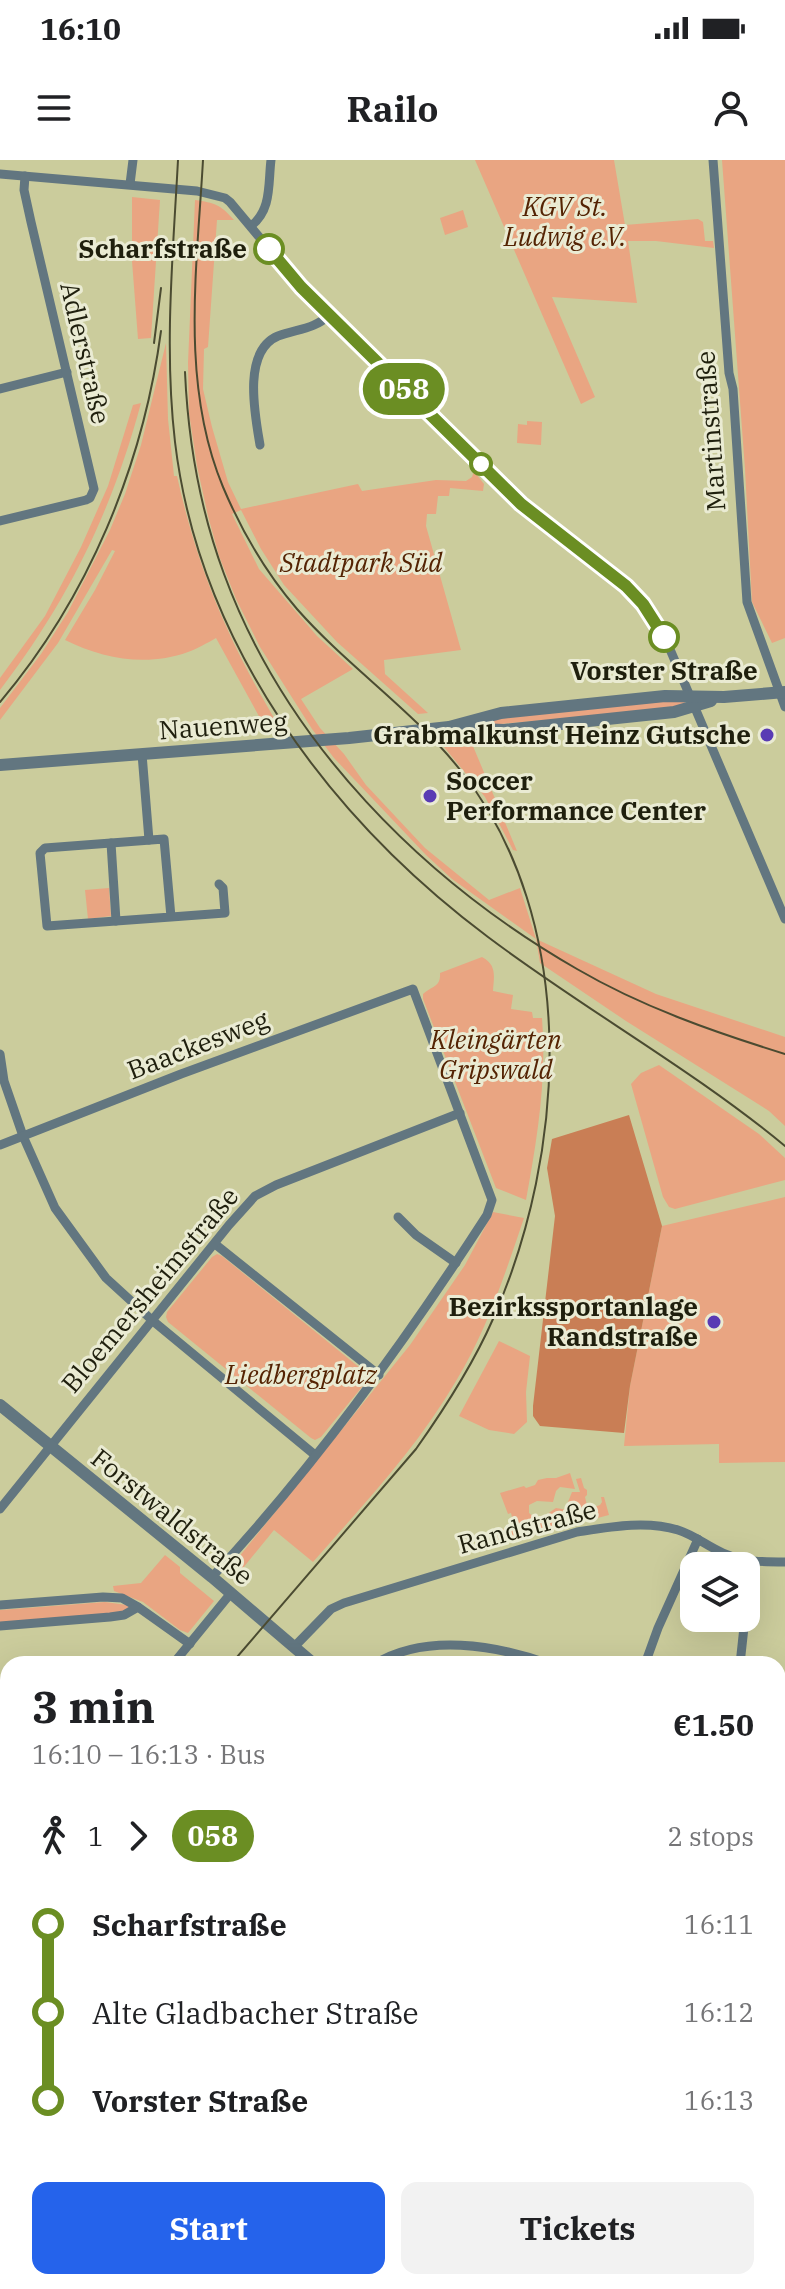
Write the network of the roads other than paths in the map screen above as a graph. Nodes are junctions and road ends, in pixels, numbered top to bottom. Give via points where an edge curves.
1 (133, 160) edge
2 (271, 160) edge
3 (713, 160) edge
4 (0, 174) edge
5 (25, 176) junction
6 (130, 184) junction
7 (251, 226) junction
8 (329, 315) junction
9 (67, 372) junction
10 (0, 389) edge
11 (260, 445) dead end
12 (0, 521) edge
13 (782, 692) edge
14 (691, 702) junction
15 (785, 707) edge
16 (142, 754) junction
17 (0, 765) edge
18 (149, 840) junction
19 (111, 843) junction
20 (219, 884) dead end
21 (171, 917) junction
22 (785, 919) edge
23 (116, 921) junction
24 (0, 1054) edge
25 (460, 1113) junction
26 (23, 1136) junction
27 (0, 1145) edge
28 (398, 1217) dead end
29 (215, 1244) junction
30 (456, 1263) junction
31 (153, 1321) junction
32 (379, 1375) junction
33 (0, 1405) edge
34 (50, 1446) junction
35 (315, 1455) junction
36 (0, 1509) edge
37 (698, 1539) junction
38 (720, 1552) edge
39 (760, 1562) edge
40 (785, 1562) edge
41 (212, 1577) junction
42 (231, 1593) junction
43 (0, 1605) edge
44 (138, 1607) junction
45 (0, 1626) edge
46 (743, 1632) edge
47 (190, 1644) junction
48 (295, 1646) junction
49 (180, 1656) edge
50 (306, 1656) edge
51 (388, 1656) edge
52 (527, 1656) edge
53 (648, 1656) edge
54 (741, 1656) edge

1 - 6 street
2 - 7 street via 264,211
3 - 13 street, Martinstraße via 747,602
4 - 5 street
5 - 6 street
5 - 9 street, Adlerstraße
6 - 7 street via 225,198
7 - 8 street
8 - 11 street via 313,327 272,340 259,354 253,406
8 - 14 street via 521,504 643,604 664,637
9 - 10 street
9 - 12 street, Adlerstraße via 93,494 80,502
13 - 14 street, Nauenweg
13 - 15 street, Martinstraße
14 - 16 street, Nauenweg via 674,712 504,730 449,727
14 - 22 street
16 - 17 street, Nauenweg
16 - 18 street
18 - 19 street
18 - 21 street via 164,839
19 - 23 street
19 - 23 street via 45,848 40,853 47,926
20 - 21 street via 225,913
21 - 23 street
24 - 26 street
25 - 26 street, Baackesweg via 413,989
25 - 29 street, Bloemersheimstraße via 255,1196
25 - 30 street via 492,1200
26 - 27 street, Baackesweg
26 - 31 street via 55,1208 106,1278
28 - 30 street
29 - 31 street, Bloemersheimstraße
29 - 32 street
30 - 32 street
31 - 34 street, Bloemersheimstraße
31 - 35 street
32 - 35 street
33 - 34 street, Forstwaldstraße
34 - 36 street, Bloemersheimstraße
34 - 41 street, Forstwaldstraße
35 - 41 street
37 - 38 street, Randstraße
37 - 48 street, Randstraße via 663,1527 635,1526 552,1538 344,1603 331,1609
37 - 53 street
39 - 40 street, Randstraße
41 - 42 street, Forstwaldstraße
42 - 47 street
42 - 48 street, Forstwaldstraße
43 - 44 street via 103,1597 122,1598
44 - 45 street via 110,1617
44 - 47 street
46 - 54 street
47 - 49 street
48 - 50 street, Forstwaldstraße
51 - 52 street via 420,1647 456,1646

